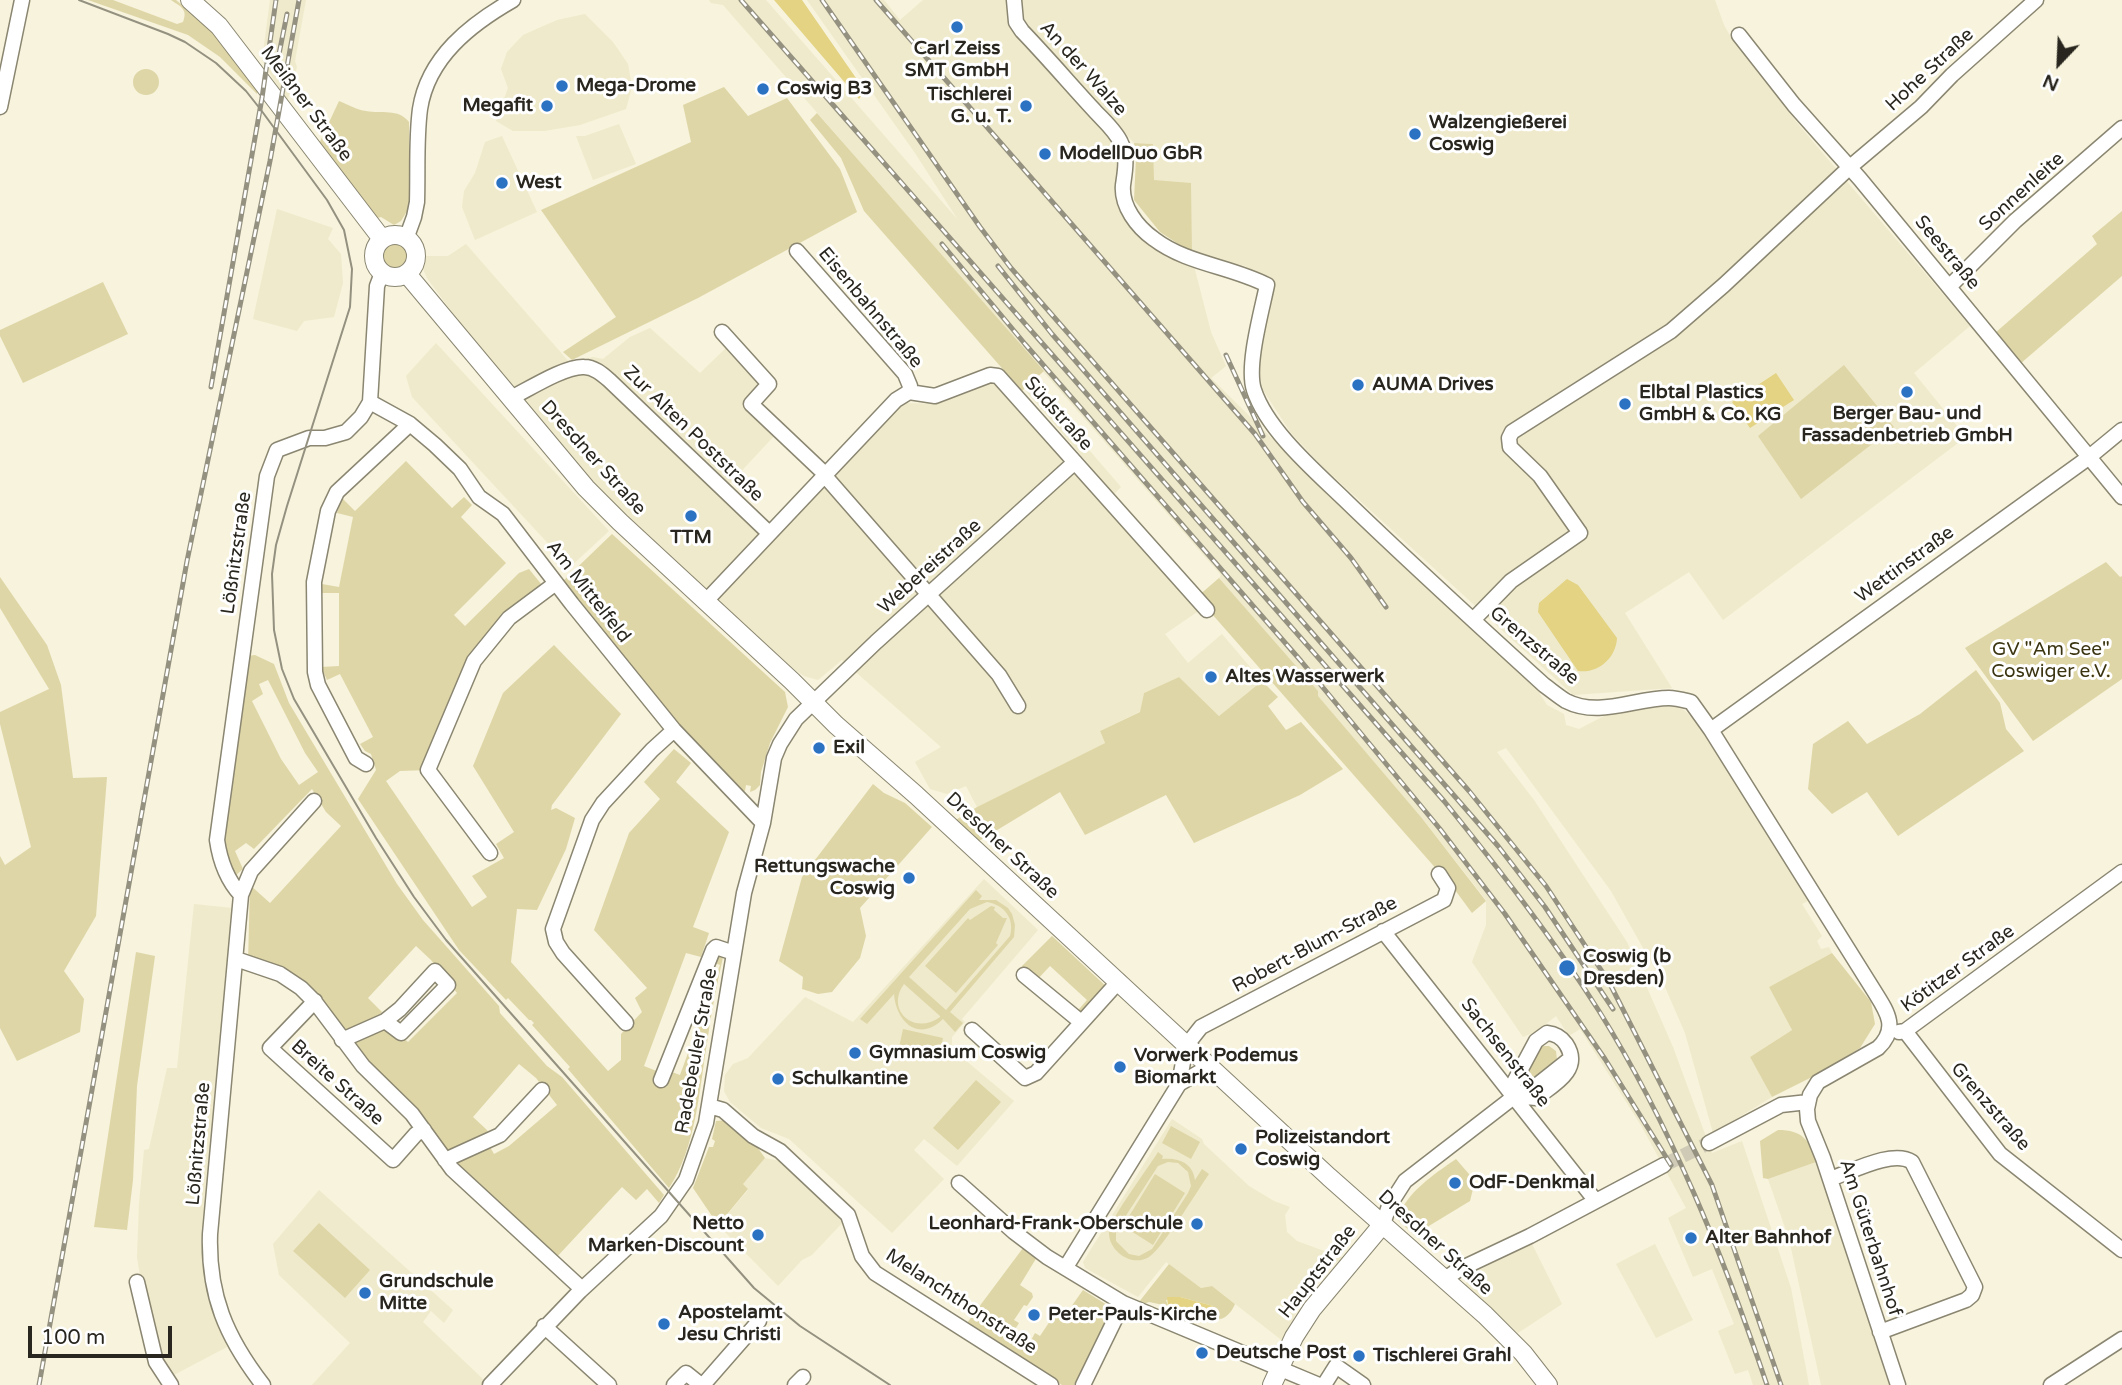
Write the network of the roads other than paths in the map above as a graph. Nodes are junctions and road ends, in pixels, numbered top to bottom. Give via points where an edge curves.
1 (22, 0) edge
2 (190, 0) edge
3 (513, 0) edge
4 (1014, 0) edge
5 (2036, 0) edge
6 (1739, 35) dead end
7 (13, 47) junction
8 (0, 56) edge
9 (0, 107) edge
10 (2122, 128) edge
11 (1850, 167) junction
12 (382, 239) junction
13 (406, 239) junction
14 (797, 251) dead end
15 (382, 273) junction
16 (407, 274) junction
17 (1267, 285) joint
18 (1950, 286) junction
19 (722, 332) dead end
20 (909, 393) junction
21 (511, 398) junction
22 (370, 402) junction
23 (410, 424) junction
24 (2122, 430) edge
25 (2088, 458) junction
26 (1075, 462) junction
27 (826, 475) junction
28 (2122, 497) edge
29 (769, 533) junction
30 (556, 583) junction
31 (929, 592) junction
32 (705, 602) junction
33 (1206, 610) dead end
34 (1473, 620) junction
35 (813, 703) junction
36 (1018, 706) dead end
37 (674, 730) junction
38 (1711, 730) junction
39 (366, 764) dead end
40 (314, 801) dead end
41 (763, 823) junction
42 (490, 853) dead end
43 (2122, 873) edge
44 (1439, 874) dead end
45 (241, 895) junction
46 (1383, 931) junction
47 (734, 953) junction
48 (236, 958) junction
49 (1024, 975) dead end
50 (1119, 981) junction
51 (315, 1001) junction
52 (385, 1021) junction
53 (1081, 1022) junction
54 (626, 1023) dead end
55 (972, 1030) dead end
56 (1897, 1031) junction
57 (342, 1040) junction
58 (1186, 1046) junction
59 (1208, 1067) junction
60 (661, 1080) dead end
61 (1179, 1084) junction
62 (542, 1090) dead end
63 (1515, 1096) junction
64 (1808, 1102) junction
65 (709, 1106) junction
66 (424, 1130) junction
67 (1709, 1143) tunnel mouth
68 (445, 1160) junction
69 (1664, 1165) tunnel mouth
70 (1830, 1179) junction
71 (959, 1183) dead end
72 (1595, 1200) junction
73 (1383, 1224) junction
74 (2122, 1250) edge
75 (1066, 1267) junction
76 (1445, 1279) junction
77 (137, 1282) dead end
78 (582, 1289) junction
79 (1124, 1303) junction
80 (759, 1321) dead end
81 (544, 1326) junction
82 (1881, 1332) junction
83 (2122, 1339) edge
84 (1279, 1367) junction
85 (167, 1384) edge
86 (262, 1385) edge
87 (491, 1385) edge
88 (609, 1385) edge
89 (674, 1385) edge
90 (702, 1385) edge
91 (1051, 1385) edge
92 (1083, 1385) edge
93 (1272, 1385) edge
94 (1322, 1385) edge
95 (1363, 1385) edge
96 (1548, 1385) edge
97 (1898, 1385) edge
98 (2051, 1385) edge

1 - 7 street
2 - 12 main road, Meißner Straße via 219,26
3 - 13 street via 464,32 430,78 421,106 417,202
4 - 17 street, An der Walze via 1016,22 1022,31 1120,140 1126,168 1125,206 1137,222 1174,252
5 - 11 street, Hohe Straße
6 - 11 street, Seestraße
7 - 8 street
7 - 9 street
10 - 18 street, Sonnenleite via 2015,221
11 - 18 street, Seestraße
11 - 34 street, Hohe Straße via 1671,331 1520,426 1509,438 1510,447 1540,476 1580,533 1511,581
12 - 13 main road
12 - 15 main road via 374,256
13 - 16 main road via 416,256
14 - 20 street, Eisenbahnstraße via 905,374
15 - 16 main road via 395,278
15 - 22 street via 377,286
16 - 21 main road, Dresdner Straße
17 - 34 street, Grenzstraße via 1251,374 1260,402 1298,455
18 - 25 street, Seestraße
19 - 27 street via 768,384 751,404
20 - 26 street, Südstraße via 935,396 982,377 998,376
20 - 27 street via 896,400
21 - 29 street, Zur Alten Poststraße via 567,371 584,366 595,370
21 - 32 main road, Dresdner Straße via 586,488
22 - 23 street, Am Mittelfeld
22 - 45 street, Lößnitzstraße via 346,432 309,438 277,450 267,476 217,840 220,862
23 - 30 street, Am Mittelfeld via 460,469 479,497 503,514
23 - 39 street via 337,492 328,511 314,582 313,647 318,685 356,758
24 - 25 street, Wettinstraße
25 - 28 street, Seestraße
25 - 38 street, Wettinstraße
26 - 31 street, Webereistraße
26 - 33 street, Südstraße
27 - 29 street
27 - 31 street
29 - 32 street
30 - 37 street, Am Mittelfeld
30 - 42 street via 509,618 474,661 428,770
31 - 35 street, Webereistraße
31 - 36 street via 999,674
32 - 35 main road, Dresdner Straße
34 - 38 street, Grenzstraße via 1566,701 1601,708 1675,698 1690,702
35 - 41 street, Radebeuler Straße via 796,719 774,758
35 - 50 main road, Dresdner Straße
37 - 41 street, Am Mittelfeld
37 - 54 street via 592,820 553,929 563,953
38 - 56 street, Grenzstraße
40 - 45 street, Lößnitzstraße via 251,871
41 - 47 street, Radebeuler Straße
43 - 56 street, Kötitzer Straße
44 - 46 street, Robert-Blum-Straße via 1448,888 1444,900
45 - 48 street, Lößnitzstraße
46 - 58 street, Robert-Blum-Straße via 1201,1027
46 - 63 street, Sachsenstraße
47 - 60 street via 713,950
47 - 65 street, Radebeuler Straße
48 - 51 street, Breite Straße via 280,974
48 - 86 street, Lößnitzstraße via 209,1261 221,1316
49 - 53 street
50 - 53 street
50 - 58 main road, Dresdner Straße
51 - 57 street, Breite Straße
51 - 66 street, Breite Straße via 270,1048 393,1160
52 - 52 street, Breite Straße via 435,971 448,985 401,1033
52 - 57 street, Breite Straße
53 - 55 street via 1036,1073 1025,1078
56 - 64 street, Kötitzer Straße via 1878,1048 1818,1082
56 - 74 street, Grenzstraße via 2000,1154
57 - 66 street, Breite Straße
58 - 59 main road, Dresdner Straße
58 - 61 street
59 - 61 street
59 - 73 main road, Dresdner Straße
61 - 75 street
62 - 68 street via 500,1135
63 - 63 street via 1536,1098 1567,1074 1570,1059 1562,1038 1550,1033 1539,1037 1513,1084
63 - 72 street, Sachsenstraße
63 - 73 street via 1405,1181
64 - 67 street via 1781,1105
64 - 70 street, Am Güterbahnhof via 1808,1121
65 - 78 street, Radebeuler Straße via 695,1158 662,1216
65 - 91 street, Melanchthonstraße via 723,1110 780,1152 848,1215 862,1256 875,1273
66 - 68 street, Breite Straße
68 - 78 street, Breite Straße
69 - 72 street
70 - 82 street, Am Güterbahnhof
70 - 82 street via 1905,1157 1975,1287 1966,1300
71 - 75 street via 1014,1232
72 - 76 street
73 - 76 main road, Dresdner Straße
73 - 84 main road, Hauptstraße via 1312,1309
75 - 79 street
76 - 96 main road, Dresdner Straße via 1518,1348
77 - 85 street via 156,1362
78 - 81 street, Radebeuler Straße
79 - 84 street
79 - 92 street
80 - 90 street
81 - 87 street, Radebeuler Straße
81 - 88 street
82 - 97 street, Am Güterbahnhof
83 - 98 street
84 - 93 main road, Hauptstraße
84 - 94 street
89 - 90 street via 686,1373
94 - 95 street via 1336,1366

